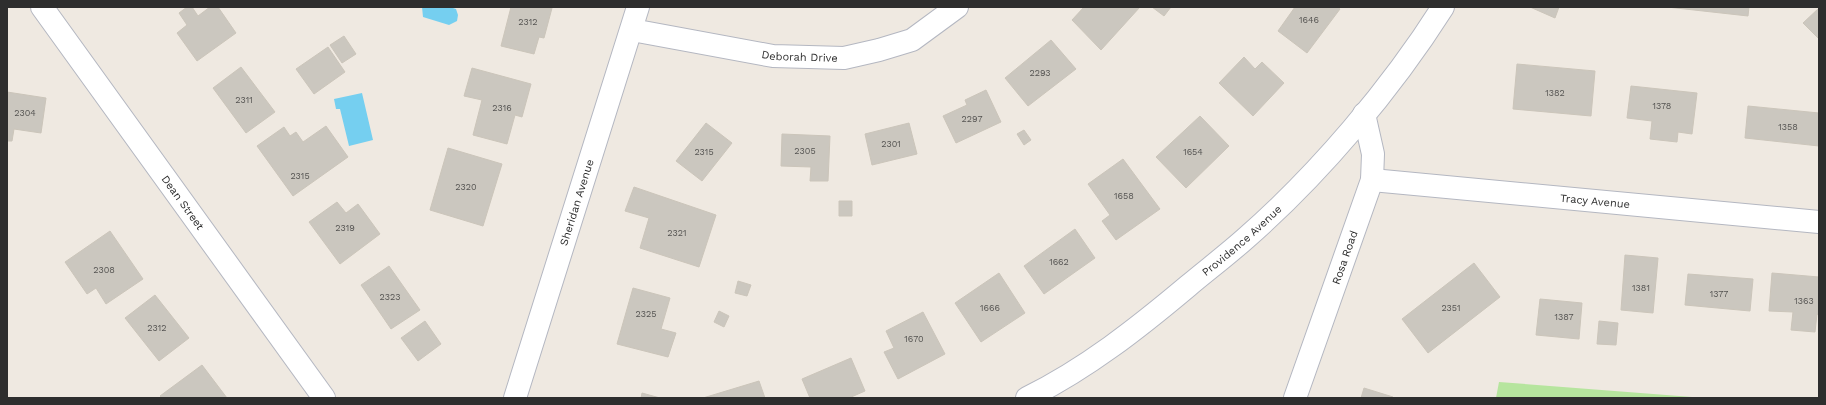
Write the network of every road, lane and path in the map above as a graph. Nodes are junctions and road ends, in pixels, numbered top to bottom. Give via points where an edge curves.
1 (42, 7) edge
2 (638, 7) edge
3 (957, 7) edge
4 (1443, 7) edge
5 (632, 30) junction
6 (1364, 114) junction
7 (1372, 180) junction
8 (1819, 222) edge
9 (324, 398) edge
10 (515, 398) edge
11 (1027, 398) edge
12 (1295, 398) edge

1 - 9 street, Dean Street
2 - 5 street, Sheridan Avenue
3 - 5 street, Deborah Drive via 912,40 849,58 773,56
4 - 6 street, Providence Avenue via 1420,43
5 - 10 street, Sheridan Avenue
6 - 7 street, Rosa Road via 1373,154
6 - 11 street, Providence Avenue via 1314,173 1246,238 1123,340
7 - 8 street, Tracy Avenue
7 - 12 street, Rosa Road

